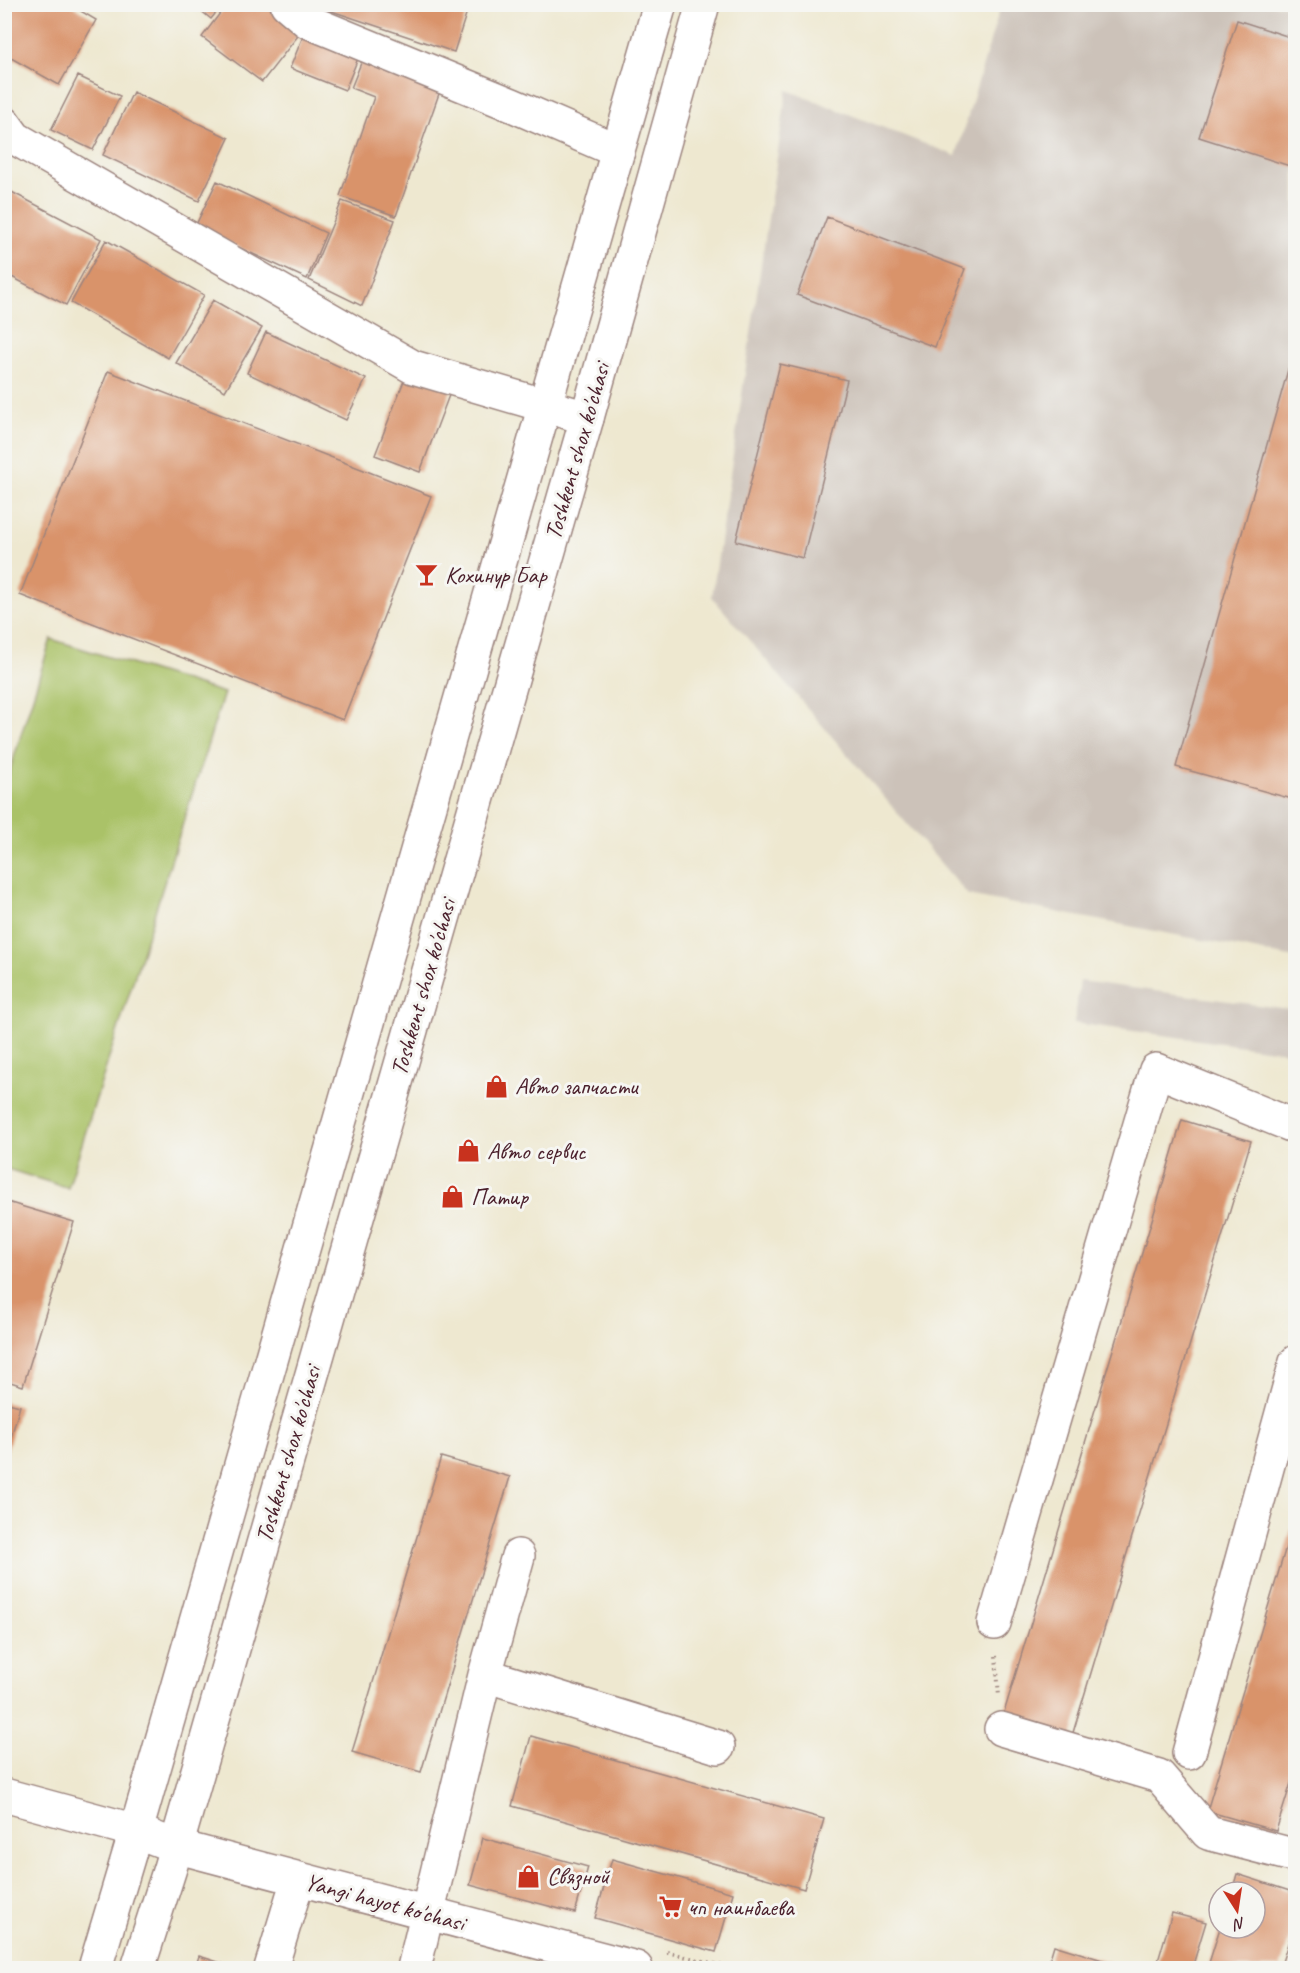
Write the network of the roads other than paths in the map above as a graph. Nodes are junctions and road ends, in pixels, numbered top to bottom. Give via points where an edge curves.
1 (287, 4) edge
2 (660, 4) edge
3 (703, 4) edge
4 (4, 123) edge
5 (618, 152) junction
6 (546, 407) junction
7 (587, 418) junction
8 (1296, 1127) edge
9 (1296, 1362) edge
10 (518, 1556) dead end
11 (994, 1623) road end
12 (485, 1675) junction
13 (1001, 1729) road end
14 (718, 1747) dead end
15 (1189, 1753) dead end
16 (4, 1795) edge
17 (136, 1831) junction
18 (176, 1846) junction
19 (1296, 1856) edge
20 (298, 1879) junction
21 (426, 1913) junction
22 (95, 1968) edge
23 (138, 1968) edge
24 (271, 1968) edge
25 (414, 1968) edge
26 (636, 1968) edge

1 - 5 main road via 308,21
2 - 5 main road, Toshkent shox ko'chasi
3 - 7 main road, Toshkent shox ko'chasi
4 - 6 main road via 15,138 413,367
5 - 6 main road, Toshkent shox ko'chasi
6 - 7 main road
6 - 17 main road, Toshkent shox ko'chasi
7 - 18 main road, Toshkent shox ko'chasi
8 - 11 main road via 1156,1070
9 - 15 main road
10 - 12 main road
12 - 14 main road
12 - 21 main road
13 - 19 main road via 1159,1776 1208,1833
16 - 17 main road, Yangi hayot ko'chasi
17 - 18 main road, Yangi hayot ko'chasi
17 - 22 main road, Toshkent shox ko'chasi
18 - 20 main road, Yangi hayot ko'chasi
18 - 23 main road, Toshkent shox ko'chasi
20 - 21 main road, Yangi hayot ko'chasi
20 - 24 main road
21 - 25 main road
21 - 26 main road, Yangi hayot ko'chasi

